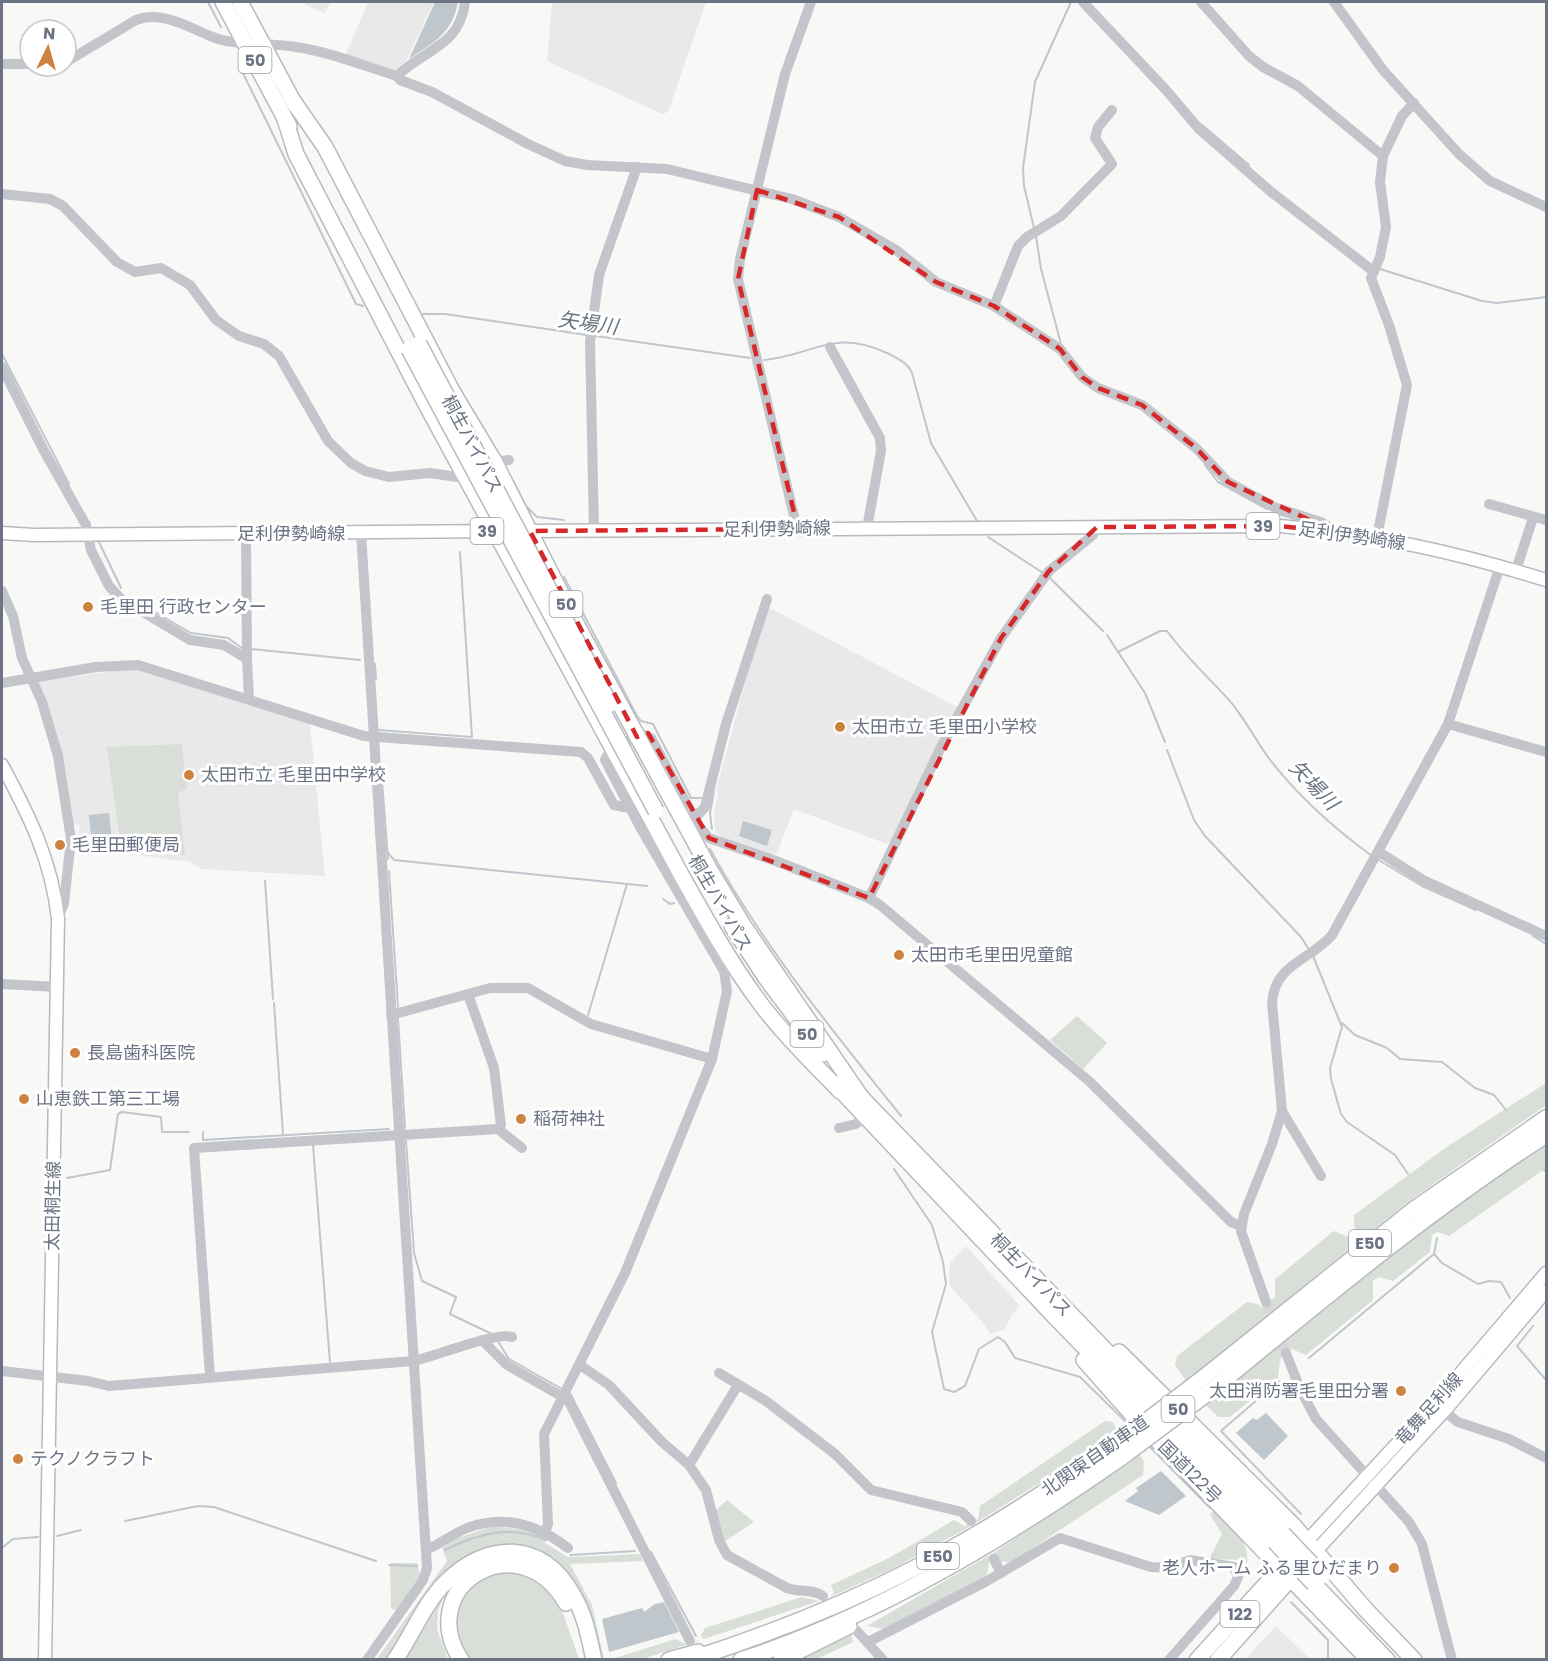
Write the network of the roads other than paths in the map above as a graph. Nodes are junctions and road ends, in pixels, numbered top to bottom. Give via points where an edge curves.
1 (224, 2) edge
2 (240, 2) edge
3 (465, 2) edge
4 (811, 2) edge
5 (1083, 2) edge
6 (1201, 2) edge
7 (1334, 2) edge
8 (245, 43) junction
9 (263, 44) junction
10 (78, 55) edge
11 (2, 63) edge
12 (18, 64) edge
13 (397, 76) junction
14 (291, 98) junction
15 (1414, 103) junction
16 (1112, 110) dead end
17 (285, 119) junction
18 (1383, 156) junction
19 (637, 167) junction
20 (757, 190) junction
21 (2, 194) edge
22 (1546, 207) edge
23 (1373, 271) junction
24 (994, 306) junction
25 (414, 346) junction
26 (830, 347) dead end
27 (2, 366) edge
28 (502, 460) junction
29 (465, 475) junction
30 (1489, 504) dead end
31 (1533, 518) junction
32 (1546, 520) edge
33 (1094, 527) junction
34 (867, 528) junction
35 (797, 529) junction
36 (495, 531) junction
37 (530, 531) junction
38 (594, 531) junction
39 (1335, 532) junction
40 (2, 533) edge
41 (361, 533) junction
42 (87, 534) junction
43 (246, 534) junction
44 (1377, 537) junction
45 (1500, 566) junction
46 (1516, 570) junction
47 (1546, 580) edge
48 (2, 591) edge
49 (767, 599) dead end
50 (247, 652) junction
51 (30, 677) junction
52 (2, 683) edge
53 (249, 699) junction
54 (1448, 724) junction
55 (377, 736) junction
56 (638, 737) junction
57 (612, 750) junction
58 (1546, 752) edge
59 (2, 765) edge
60 (629, 808) junction
61 (660, 809) junction
62 (694, 819) junction
63 (1378, 852) junction
64 (869, 898) junction
65 (57, 919) junction
66 (1546, 936) edge
67 (2, 984) edge
68 (57, 987) junction
69 (468, 994) junction
70 (392, 1015) junction
71 (712, 1059) junction
72 (840, 1091) junction
73 (861, 1097) junction
74 (1282, 1111) junction
75 (863, 1117) junction
76 (1546, 1118) edge
77 (839, 1128) dead end
78 (498, 1129) junction
79 (399, 1134) junction
80 (1546, 1135) edge
81 (522, 1148) dead end
82 (1321, 1176) dead end
83 (1241, 1226) junction
84 (1546, 1274) edge
85 (1036, 1289) junction
86 (1546, 1291) edge
87 (1266, 1302) tunnel mouth
88 (512, 1337) dead end
89 (489, 1338) junction
90 (1287, 1353) tunnel mouth
91 (413, 1361) junction
92 (580, 1365) junction
93 (2, 1371) edge
94 (719, 1373) dead end
95 (50, 1376) junction
96 (210, 1376) junction
97 (1208, 1384) junction
98 (738, 1385) junction
99 (565, 1392) junction
100 (1441, 1396) junction
101 (1446, 1409) junction
102 (1119, 1451) junction
103 (1546, 1458) edge
104 (689, 1465) junction
105 (1371, 1481) junction
106 (971, 1521) dead end
107 (545, 1532) junction
108 (1275, 1542) junction
109 (1311, 1546) junction
110 (568, 1548) dead end
111 (426, 1550) junction
112 (972, 1556) junction
113 (994, 1559) dead end
114 (1287, 1572) junction
115 (1000, 1573) junction
116 (1318, 1580) junction
117 (823, 1596) dead end
118 (857, 1631) dead end
119 (690, 1641) dead end
120 (748, 1641) junction
121 (868, 1642) junction
122 (1453, 1658) edge
123 (45, 1659) edge
124 (367, 1659) edge
125 (395, 1659) edge
126 (460, 1659) edge
127 (584, 1659) edge
128 (594, 1659) edge
129 (669, 1659) edge
130 (690, 1659) edge
131 (741, 1659) edge
132 (781, 1659) edge
133 (883, 1659) edge
134 (1169, 1659) edge
135 (1188, 1659) edge
136 (1197, 1659) edge
137 (1218, 1659) edge
138 (1370, 1659) edge
139 (1387, 1659) edge
140 (1403, 1659) edge
141 (1414, 1659) edge

1 - 8 highway, 桐生バイパス / 50
2 - 9 highway, 桐生バイパス / 50
3 - 13 street via 449,40
4 - 20 street via 785,74
5 - 23 street via 1199,129 1270,191
6 - 18 street via 1249,56 1298,86
7 - 15 street via 1383,70
8 - 9 street
8 - 10 street via 145,16
8 - 17 highway, 桐生バイパス / 50
9 - 13 street via 299,47
9 - 14 highway, 桐生バイパス / 50
11 - 12 street
13 - 19 street via 547,154 576,164
14 - 25 highway, 桐生バイパス / 50
14 - 28 highway, 50 via 325,147 453,391
15 - 18 street via 1402,116
15 - 22 street via 1490,182
16 - 24 street via 1098,127 1095,138 1112,164 1061,216 1018,246
17 - 25 highway, 桐生バイパス / 50
17 - 29 highway, 50 via 296,154
18 - 23 street via 1380,182 1386,227
19 - 20 street via 667,169
19 - 38 street via 599,275 590,341
20 - 24 street via 810,204 839,217 896,250 936,282
20 - 35 street via 738,279
21 - 29 street via 50,199 63,206 117,262 135,272 161,268 190,285 216,320 279,356 322,432 351,463 389,477 430,472
23 - 44 street via 1371,278 1407,385
24 - 39 street via 1060,349 1082,377 1098,388 1142,405 1196,448 1228,482 1274,507 1321,522
25 - 61 highway, 桐生バイパス / 50, bridge
26 - 34 street via 880,438
27 - 42 street via 42,449 86,525
28 - 29 street
28 - 37 highway, 50
29 - 36 highway, 50
30 - 31 street
31 - 32 street
31 - 46 street
33 - 34 main road, 足利伊勢崎線 / 39
33 - 39 main road, 足利伊勢崎線 / 39 via 1280,526
33 - 64 street via 1093,535 1046,575 1001,638 971,688
34 - 35 main road, 足利伊勢崎線 / 39
35 - 38 main road, 足利伊勢崎線 / 39
36 - 37 main road, 足利伊勢崎線 / 39
36 - 41 main road, 足利伊勢崎線 / 39
36 - 57 highway, 50
37 - 38 main road, 足利伊勢崎線 / 39
37 - 56 highway, 50
39 - 44 main road, 足利伊勢崎線 / 39
40 - 42 main road, 足利伊勢崎線 / 39
41 - 43 main road, 足利伊勢崎線 / 39
41 - 55 street
42 - 43 main road, 足利伊勢崎線 / 39
42 - 50 street via 100,571 121,599 190,640
43 - 50 street
44 - 45 main road, 足利伊勢崎線 / 39 via 1441,549
45 - 46 main road, 足利伊勢崎線 / 39
45 - 54 street
46 - 47 main road, 足利伊勢崎線 / 39
48 - 51 street
49 - 62 street via 726,724 705,807
50 - 53 street
51 - 52 street
51 - 53 street via 128,664
51 - 65 street via 58,756 71,839 64,903
53 - 55 street via 364,736
54 - 58 street
54 - 63 street
55 - 60 street via 581,752 614,806
55 - 70 street
56 - 57 street
56 - 62 street via 651,738
56 - 73 highway, 50 via 743,925
57 - 60 street via 605,760
57 - 72 highway, 50 via 719,942 788,1037
59 - 65 main road, 太田桐生線 via 42,846 51,874
60 - 71 street via 724,971 727,986
61 - 72 highway, 桐生バイパス / 50 via 727,938
61 - 73 highway, 桐生バイパス / 50 via 751,956 813,1042
62 - 64 street via 709,838
63 - 66 street via 1423,880
63 - 74 street via 1332,934 1318,949 1284,972 1275,985 1272,1003
64 - 83 street via 1089,1081 1174,1169 1231,1222
65 - 68 main road, 太田桐生線
67 - 68 street
68 - 95 main road, 太田桐生線
69 - 70 street
69 - 71 street via 490,988 528,988 591,1024
69 - 78 street via 494,1068 501,1125
70 - 79 street
71 - 92 street via 625,1273
72 - 75 highway, 桐生バイパス / 50
73 - 85 highway, 桐生バイパス / 50
74 - 82 street
74 - 83 street
75 - 77 street via 856,1124
75 - 85 highway, 桐生バイパス / 50
76 - 97 highway, 北関東自動車道 / E50 via 1413,1210
78 - 79 street
78 - 81 street
79 - 91 street
79 - 96 street via 194,1148
80 - 97 highway, 北関東自動車道 / E50 via 1480,1179
83 - 87 street via 1242,1240
84 - 100 main road, 竜舞足利線
85 - 108 highway, 桐生バイパス / 50
85 - 108 highway, 国道122号 / 50 via 1107,1388
85 - 109 highway, 50 via 1069,1304
86 - 101 main road, 竜舞足利線
88 - 89 street
89 - 91 street
89 - 99 street via 507,1365
90 - 105 street via 1316,1419
91 - 96 street
91 - 111 street
92 - 99 street
92 - 104 street via 609,1385
93 - 95 street
94 - 98 street
95 - 96 street via 104,1386
95 - 123 main road, 太田桐生線
97 - 102 highway, 北関東自動車道 / E50, bridge
98 - 104 street
98 - 106 street via 766,1401 836,1454 865,1486 962,1512
99 - 107 street via 543,1441 548,1524
99 - 119 street
100 - 101 street
100 - 105 main road, 竜舞足利線
101 - 103 street via 1458,1422 1509,1439
101 - 105 main road, 竜舞足利線
102 - 112 highway, 北関東自動車道 / E50 via 1044,1512
102 - 120 highway, 北関東自動車道 / E50 via 913,1569
104 - 117 street via 706,1490 719,1540 728,1555 787,1588 815,1591
105 - 109 main road, 竜舞足利線
105 - 122 street via 1409,1522 1422,1544
107 - 110 street
107 - 111 street via 518,1523 485,1523
108 - 114 highway, 国道122号 / 50
108 - 116 highway, 桐生バイパス / 50, bridge
108 - 135 highway via 1265,1570
109 - 114 highway, 122
109 - 141 highway, 50
111 - 124 street via 427,1573
112 - 131 highway, 北関東自動車道 / E50 via 874,1605
112 - 132 highway via 914,1594
113 - 115 street
114 - 136 highway, 122
114 - 137 highway, 122
114 - 138 highway, 国道122号
115 - 121 street
115 - 134 street via 1060,1538 1151,1567 1170,1568 1190,1560 1234,1567 1238,1577 1234,1586
116 - 139 highway, 桐生バイパス / 50
116 - 140 highway, 桐生バイパス / 50
118 - 121 street
120 - 129 highway
120 - 130 highway, 北関東自動車道 / E50
121 - 133 street
125 - 128 highway via 444,1584 479,1557 497,1552 531,1555 557,1572 580,1607
126 - 127 highway via 448,1630 457,1593 482,1568 510,1564 540,1573 559,1590 572,1616

